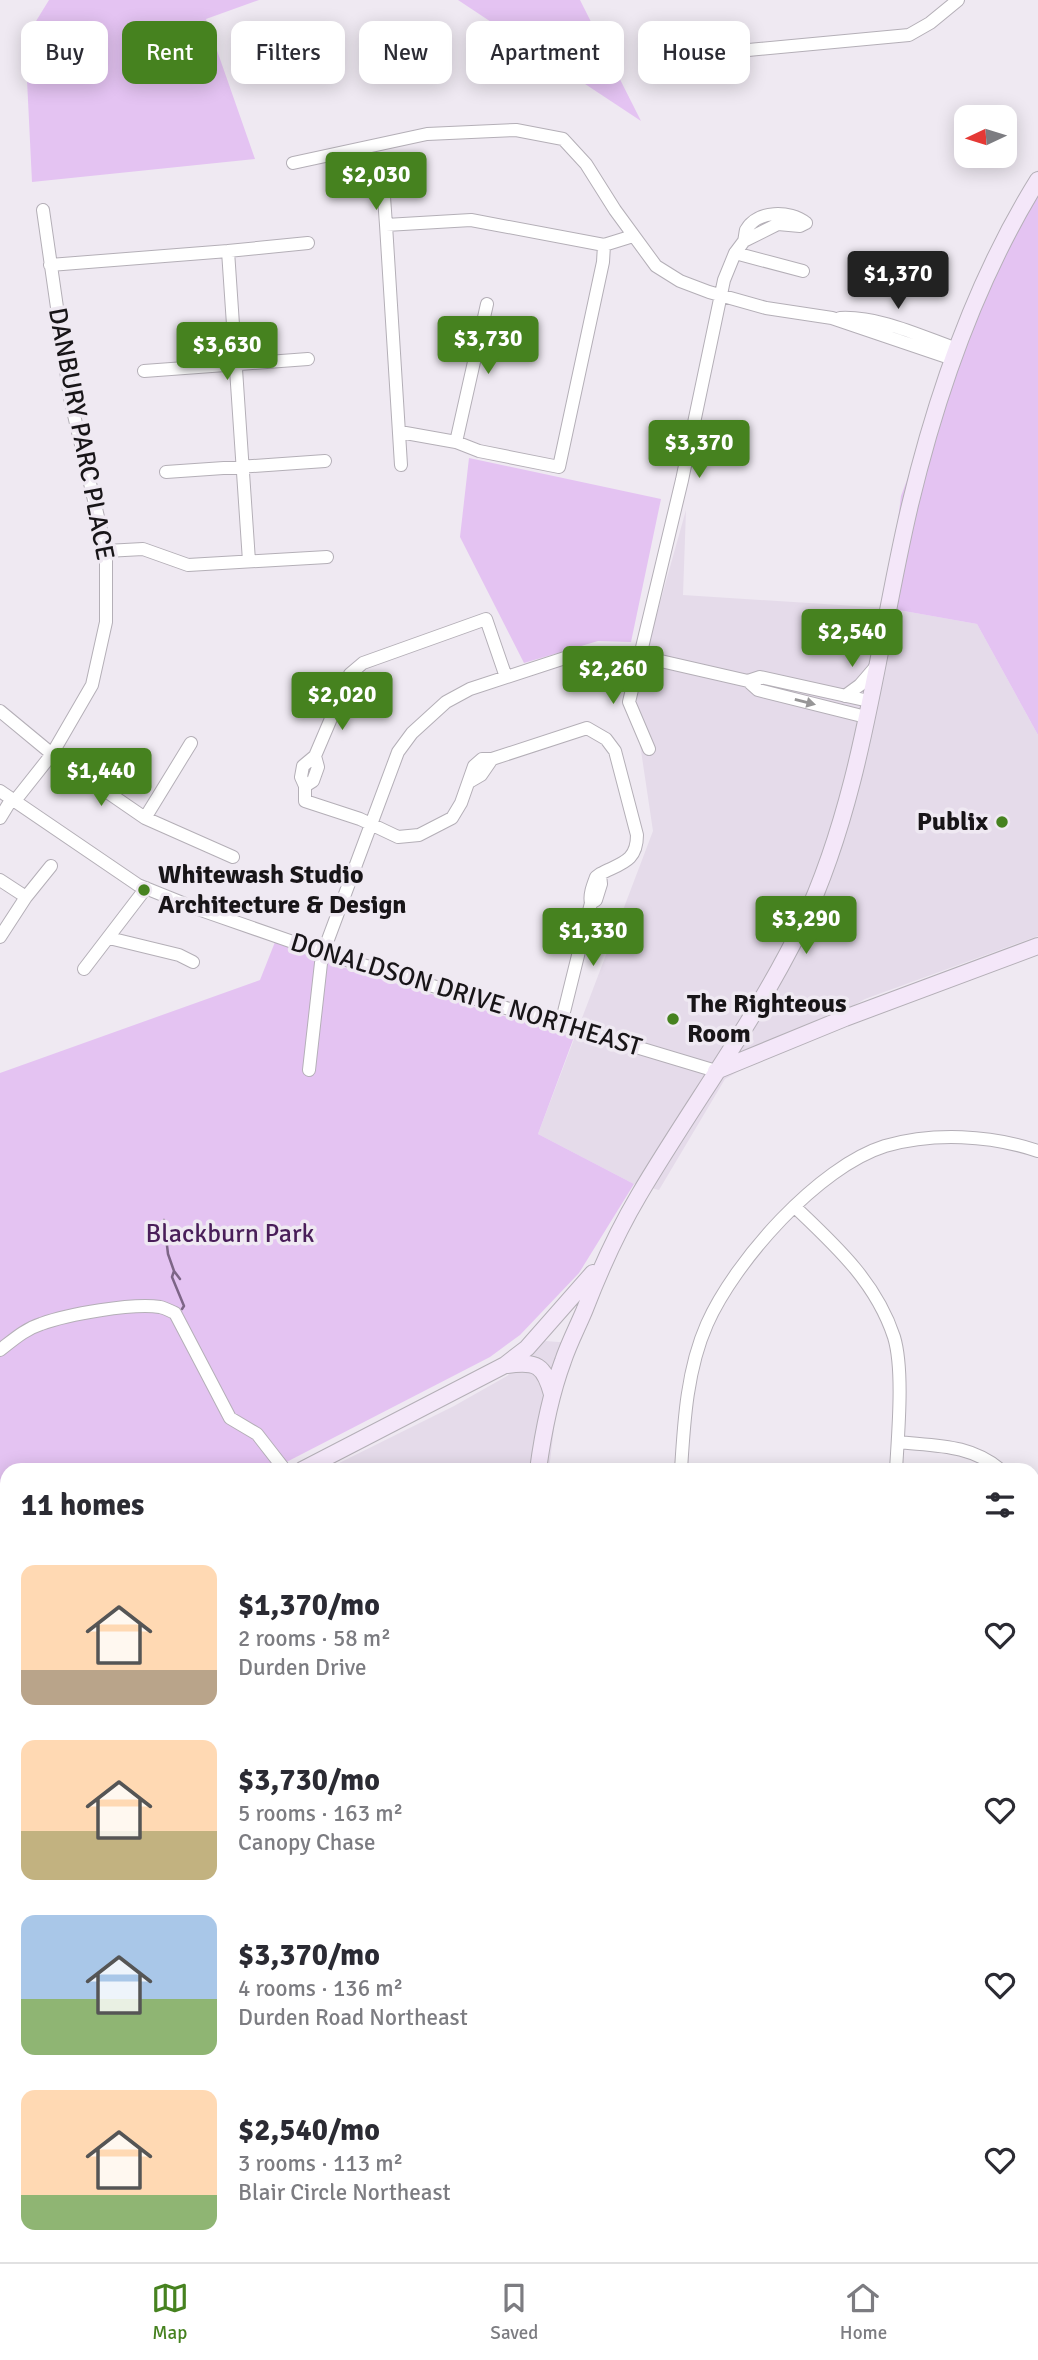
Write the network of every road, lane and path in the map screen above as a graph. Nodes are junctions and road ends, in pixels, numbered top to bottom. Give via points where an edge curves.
1 (958, 0) edge
2 (750, 50) edge
3 (293, 163) dead end
4 (382, 169) dead end
5 (1038, 180) edge
6 (43, 210) dead end
7 (777, 219) dead end
8 (386, 225) junction
9 (633, 236) junction
10 (308, 243) dead end
11 (604, 245) junction
12 (228, 251) junction
13 (734, 253) junction
14 (50, 265) junction
15 (803, 271) dead end
16 (721, 295) junction
17 (487, 304) dead end
18 (955, 354) junction
19 (308, 359) dead end
20 (236, 365) junction
21 (144, 371) dead end
22 (400, 432) junction
23 (456, 442) junction
24 (325, 461) dead end
25 (401, 465) dead end
26 (243, 466) junction
27 (166, 472) dead end
28 (106, 551) junction
29 (327, 557) dead end
30 (249, 561) junction
31 (639, 657) junction
32 (878, 664) junction
33 (506, 677) junction
34 (748, 681) junction
35 (845, 696) junction
36 (868, 709) junction
37 (0, 711) edge
38 (191, 743) dead end
39 (649, 749) dead end
40 (52, 754) junction
41 (0, 791) edge
42 (12, 801) junction
43 (0, 818) edge
44 (145, 818) junction
45 (372, 825) junction
46 (233, 857) dead end
47 (51, 866) dead end
48 (0, 880) edge
49 (146, 888) junction
50 (26, 897) junction
51 (0, 937) edge
52 (109, 937) junction
53 (1038, 938) edge
54 (1038, 946) edge
55 (324, 954) junction
56 (193, 962) dead end
57 (84, 969) dead end
58 (561, 1024) junction
59 (765, 1050) junction
60 (309, 1070) dead end
61 (716, 1071) junction
62 (1038, 1151) edge
63 (795, 1206) junction
64 (607, 1254) junction
65 (553, 1320) junction
66 (0, 1350) edge
67 (563, 1361) junction
68 (505, 1365) junction
69 (552, 1394) junction
70 (898, 1442) junction
71 (280, 1463) edge
72 (316, 1463) edge
73 (539, 1463) edge
74 (681, 1463) edge
75 (896, 1463) edge
76 (993, 1463) edge

1 - 2 street via 909,35
3 - 9 street via 427,134 516,130 553,136 563,139 586,164
4 - 8 street
5 - 18 main road via 1013,219
6 - 14 street, DANBURY PARC PLACE
7 - 13 street
8 - 11 street via 471,220
8 - 22 street
9 - 11 street
9 - 16 street via 656,266 680,281
10 - 12 street
11 - 23 street via 559,467
12 - 14 street
12 - 20 street
13 - 15 street
13 - 16 street
14 - 28 street, DANBURY PARC PLACE via 70,398
16 - 18 street via 766,308 855,317 904,330
16 - 31 street
17 - 23 street
18 - 32 main road via 910,506
19 - 20 street
20 - 21 street
20 - 26 street
22 - 23 street
22 - 25 street
24 - 26 street
26 - 27 street
26 - 30 street
28 - 30 street via 143,550 188,565
28 - 40 street, DANBURY PARC PLACE via 106,622 92,685
29 - 30 street
31 - 33 street via 574,655
31 - 34 street
31 - 39 street via 629,702
32 - 35 street
32 - 36 main road
33 - 45 street via 446,702 412,733 398,752
33 - 45 street via 486,619 363,663 350,674 301,777 306,801
34 - 35 street via 760,677
34 -> 36 street via 758,690
35 - 36 street
36 - 61 main road via 842,815 802,923 759,1004
37 - 40 street
38 - 44 street
40 - 42 street, DANBURY PARC PLACE
40 - 44 street
41 - 42 street, DONALDSON DRIVE NORTHEAST
42 - 43 street, DANBURY PARC PLACE
42 - 49 street, DONALDSON DRIVE NORTHEAST
44 - 46 street
45 - 55 street
45 - 58 street via 398,837 419,835 452,818 469,782 492,760 587,728 606,739 615,751 637,846 631,858 600,874 590,898 586,933
47 - 50 street
48 - 50 street
49 - 52 street
49 - 55 street, DONALDSON DRIVE NORTHEAST
50 - 51 street
52 - 56 street
52 - 57 street
53 - 59 main road via 789,1033
54 - 59 main road
55 - 58 street, DONALDSON DRIVE NORTHEAST
55 - 60 street
58 - 61 street, DONALDSON DRIVE NORTHEAST
59 - 61 main road
61 - 64 main road
62 - 63 street via 991,1140 910,1140 852,1162
63 - 70 street via 850,1261 884,1314 899,1369
63 - 74 street via 746,1262 708,1324 693,1367
64 - 65 main road
64 - 67 main road
65 - 67 main road via 563,1343
65 - 68 main road
66 - 71 street via 22,1333 64,1317 162,1307 175,1313 230,1418 257,1434
67 - 69 main road
68 - 69 main road via 535,1364 545,1373
68 - 72 main road
69 - 73 main road
70 - 75 street
70 - 76 street via 971,1451

